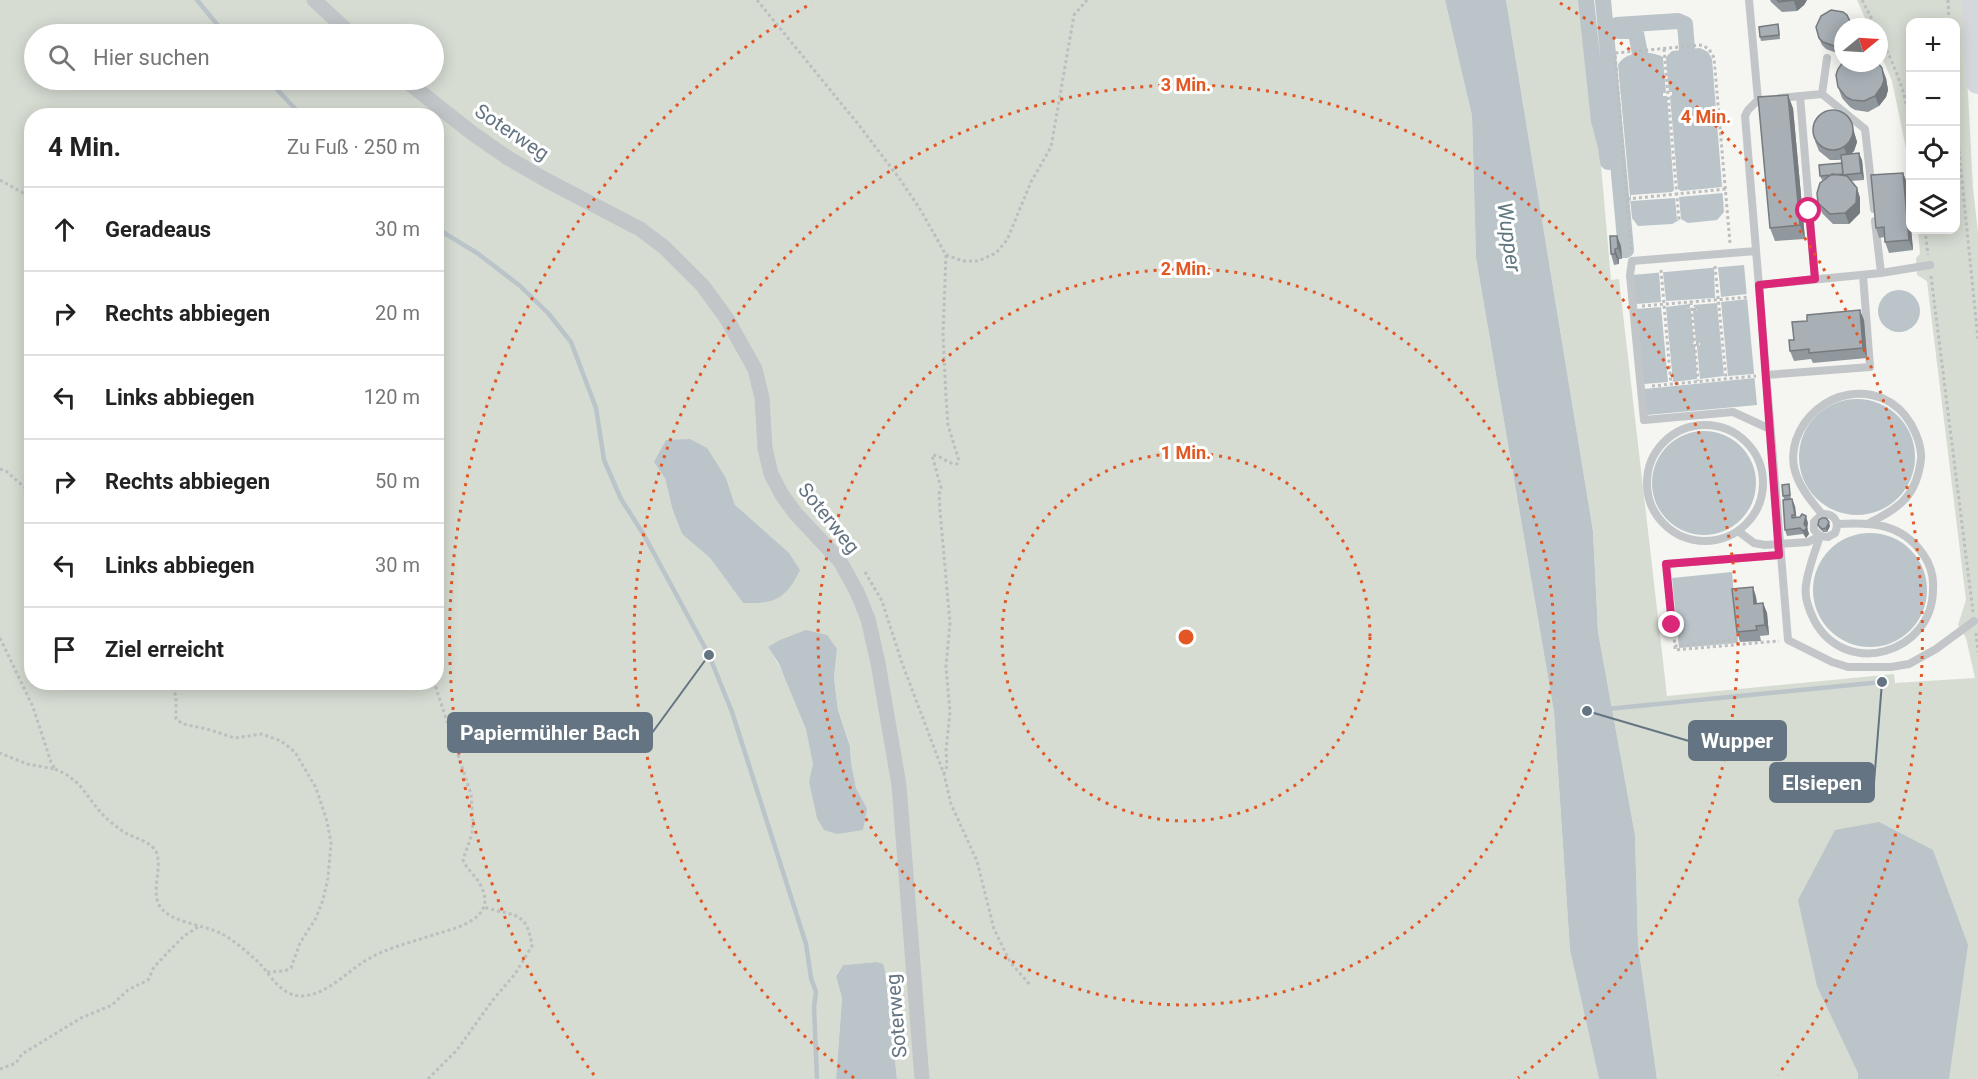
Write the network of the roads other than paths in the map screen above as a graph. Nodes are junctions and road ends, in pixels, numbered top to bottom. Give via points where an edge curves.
1 (314, 0) edge
2 (1749, 0) edge
3 (1974, 0) edge
4 (340, 24) edge
5 (1827, 58) dead end
6 (1978, 82) edge
7 (418, 90) edge
8 (1822, 94) junction
9 (1800, 96) junction
10 (1758, 100) junction
11 (440, 108) edge
12 (444, 111) edge
13 (1756, 251) junction
14 (1930, 265) road end
15 (1881, 273) junction
16 (1863, 274) junction
17 (1815, 279) junction
18 (1759, 285) junction
19 (1766, 375) junction
20 (1770, 429) junction
21 (1822, 514) junction
22 (1869, 523) junction
23 (1837, 524) junction
24 (1738, 531) junction
25 (1820, 536) junction
26 (1779, 545) junction
27 (1779, 555) junction
28 (1666, 564) road end
29 (1974, 621) road end
30 (922, 1079) edge

1 - 4 street
2 - 10 lane
3 - 6 main road
5 - 8 lane
7 - 11 street, Soterweg
8 - 9 lane
8 - 15 lane via 1865,129
9 - 10 lane
9 - 17 lane
10 - 13 lane via 1744,116
12 - 30 street, Soterweg via 508,158 640,229 664,247 703,286 727,319 754,369 762,398 771,474 796,514 840,561 868,619 899,785
13 - 18 lane
13 - 20 lane via 1632,261 1630,274 1644,420 1733,412
14 - 15 lane
15 - 16 lane
16 - 17 lane
16 - 19 lane via 1870,367
17 - 18 lane
18 - 19 lane
19 - 20 lane
20 - 26 lane
21 - 22 lane via 1794,470 1794,448 1801,427 1814,410 1832,398 1852,393 1873,395 1892,403 1907,417 1917,435 1921,455 1919,475 1910,494 1896,509
21 - 23 lane via 1833,516
21 - 25 lane via 1813,526
22 - 23 lane
22 - 25 lane via 1899,532 1916,544 1928,560 1934,579 1927,619 1915,635 1899,647 1878,653 1855,652 1835,644 1818,628 1808,609 1805,586
23 - 25 lane via 1832,536
24 - 24 lane via 1760,501 1763,483 1751,448 1738,435 1721,427 1703,425 1667,438 1648,472 1647,491 1653,510 1665,526 1701,541 1720,539
24 - 26 lane via 1754,543
25 - 26 lane via 1808,542
26 - 27 lane
27 - 28 lane
27 - 29 lane via 1788,640 1832,662 1848,667 1908,664

